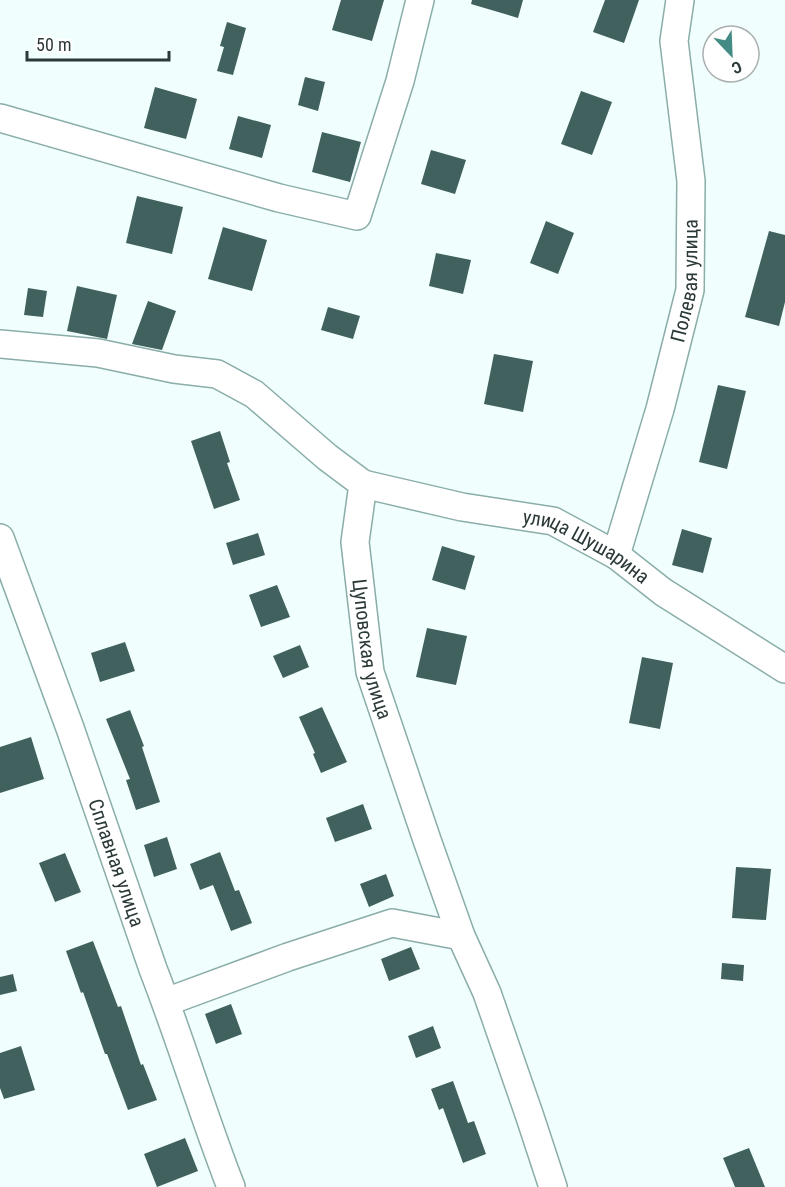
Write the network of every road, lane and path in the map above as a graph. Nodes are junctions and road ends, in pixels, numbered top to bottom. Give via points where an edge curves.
1 (420, 0) edge
2 (680, 0) edge
3 (0, 118) edge
4 (0, 344) edge
5 (363, 484) junction
6 (0, 538) edge
7 (616, 555) junction
8 (781, 663) edge
9 (461, 936) junction
10 (166, 1002) junction
11 (231, 1187) edge
12 (553, 1187) edge

1 - 3 street via 400,81 357,216 279,198
2 - 7 street, Полевая улица via 674,41 691,181 690,290 660,409
4 - 5 street via 98,353 217,374 254,394
5 - 7 street, улица Шушарина via 462,507 553,521
5 - 9 street, Цуповская улица via 355,542 370,672
6 - 10 street, Сплавная улица
7 - 8 street, улица Шушарина via 663,592
9 - 10 street via 392,923
9 - 12 street, Цуповская улица via 487,993
10 - 11 street, Сплавная улица

